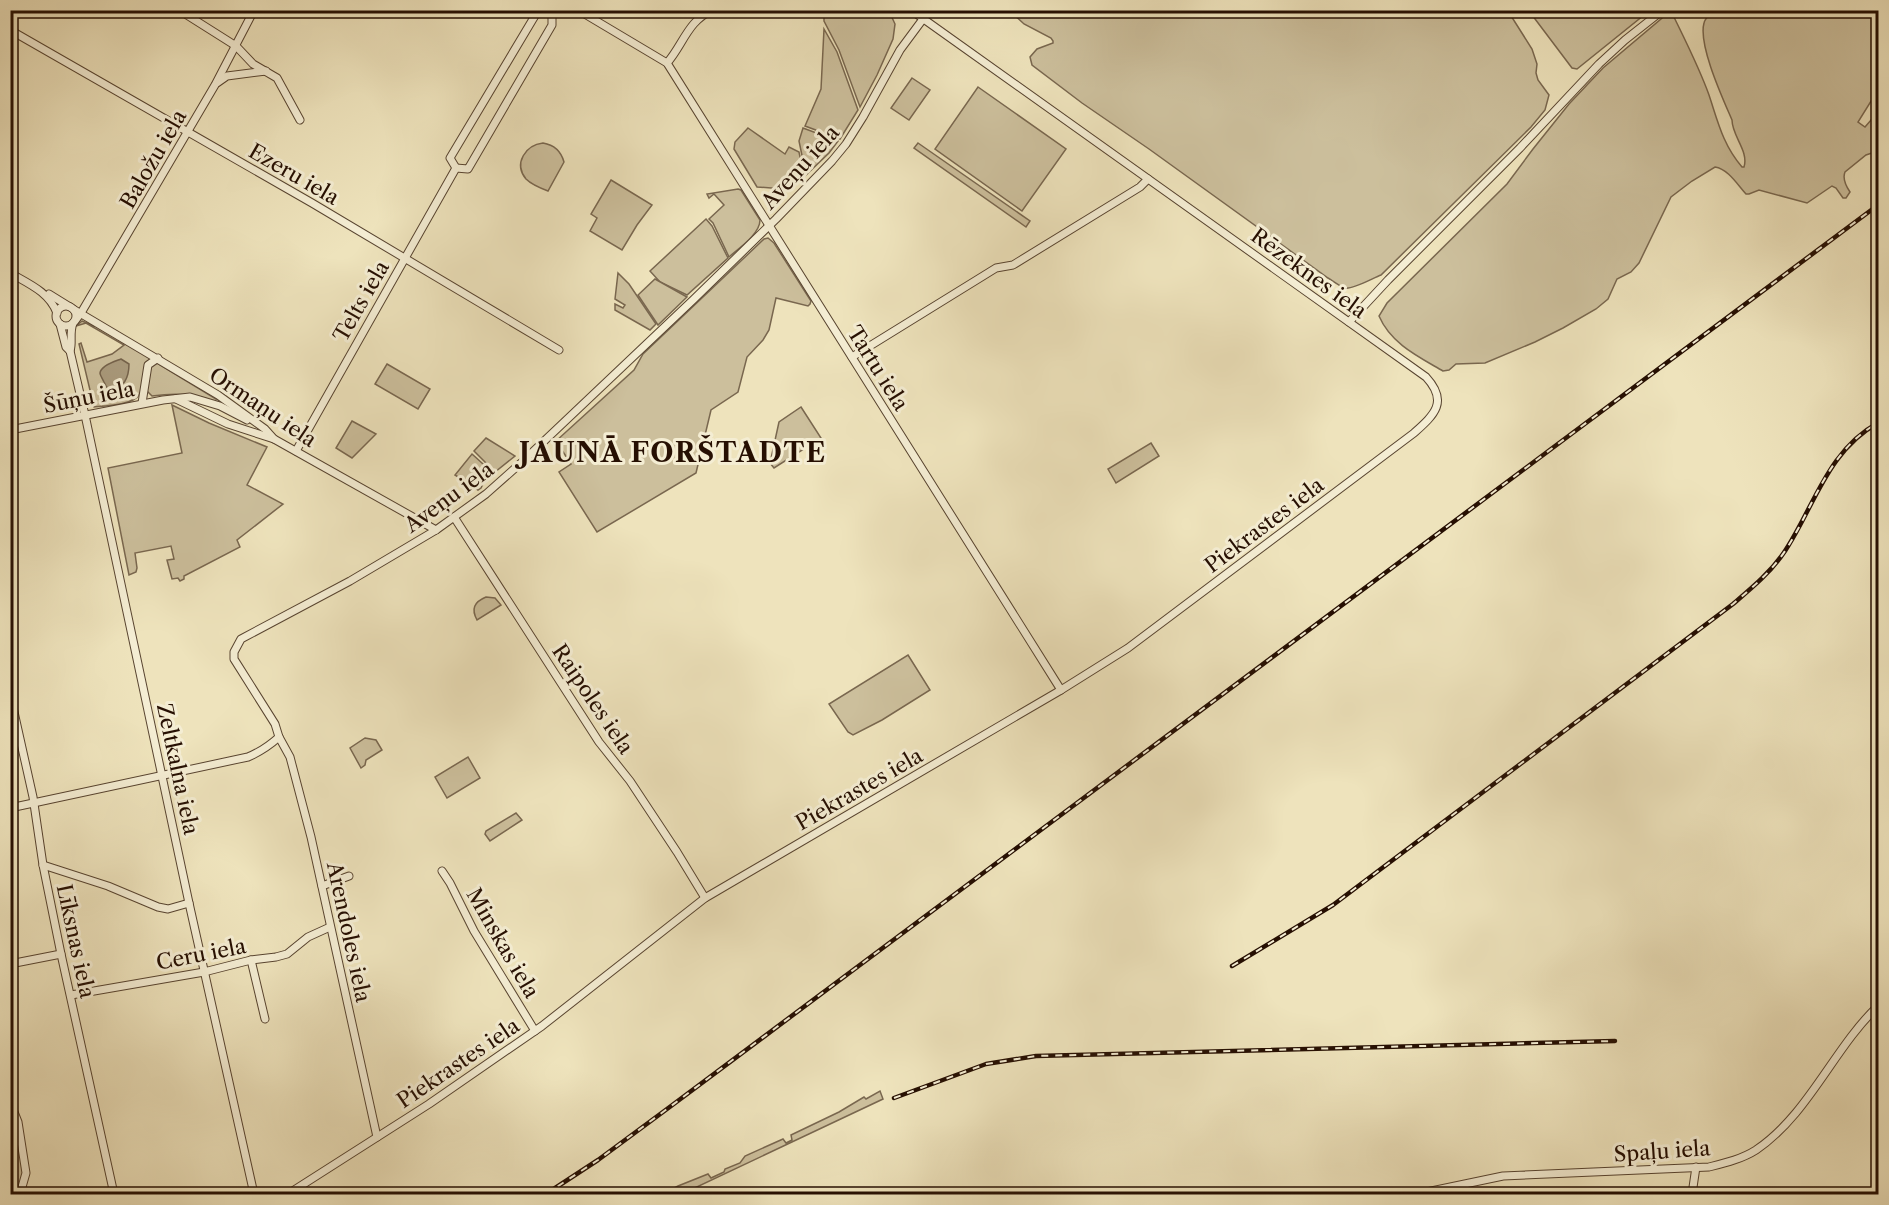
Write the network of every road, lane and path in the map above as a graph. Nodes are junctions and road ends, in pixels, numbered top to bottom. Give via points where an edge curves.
1 (179, 10) edge
2 (254, 10) edge
3 (544, 10) edge
4 (552, 10) edge
5 (578, 10) edge
6 (712, 10) edge
7 (911, 10) edge
8 (1663, 10) edge
9 (923, 19) junction
10 (10, 30) edge
11 (236, 46) junction
12 (666, 63) junction
13 (266, 71) junction
14 (215, 85) junction
15 (300, 120) dead end
16 (187, 133) junction
17 (456, 168) junction
18 (1148, 178) junction
19 (770, 226) junction
20 (404, 258) junction
21 (10, 273) edge
22 (44, 292) junction
23 (71, 308) junction
24 (57, 313) junction
25 (81, 313) junction
26 (74, 322) junction
27 (1349, 322) junction
28 (60, 324) junction
29 (559, 350) dead end
30 (70, 351) junction
31 (852, 357) junction
32 (158, 358) junction
33 (174, 398) junction
34 (1438, 403) joint
35 (142, 404) junction
36 (85, 415) junction
37 (265, 429) junction
38 (10, 430) edge
39 (274, 439) junction
40 (296, 451) junction
41 (454, 517) junction
42 (436, 530) junction
43 (1061, 690) junction
44 (10, 694) edge
45 (279, 737) junction
46 (163, 777) junction
47 (34, 803) junction
48 (10, 808) edge
49 (43, 865) junction
50 (442, 871) dead end
51 (349, 876) dead end
52 (322, 886) junction
53 (705, 898) junction
54 (189, 903) junction
55 (330, 927) junction
56 (61, 954) junction
57 (251, 960) junction
58 (10, 964) edge
59 (204, 972) junction
60 (71, 995) junction
61 (1878, 1006) edge
62 (265, 1019) dead end
63 (536, 1031) junction
64 (10, 1102) edge
65 (378, 1137) junction
66 (1696, 1167) junction
67 (20, 1194) edge
68 (114, 1194) edge
69 (254, 1194) edge
70 (288, 1194) edge
71 (1417, 1194) edge
72 (1692, 1194) edge

1 - 11 street
2 - 11 street, Baložu iela
3 - 17 street, Telts iela via 536,14 450,158
4 - 17 street, Telts iela via 552,25 468,169
5 - 12 street
6 - 12 street via 690,27
7 - 9 street, Rēzeknes iela
8 - 27 street via 1599,64
9 - 18 street, Rēzeknes iela
9 - 19 street, Aveņu iela via 900,50 846,144
10 - 16 street, Ezeru iela
11 - 13 street
11 - 14 street, Baložu iela
12 - 19 street, Tartu iela
13 - 14 street via 227,76
13 - 15 street via 277,78
14 - 16 street, Baložu iela
16 - 20 street, Ezeru iela
16 - 25 street, Baložu iela
17 - 20 street, Telts iela
18 - 27 street, Rēzeknes iela
18 - 31 street via 1140,187 1013,265 996,267
19 - 31 street, Tartu iela
19 - 41 street, Aveņu iela via 522,462
20 - 29 street, Ezeru iela
20 - 40 street, Telts iela
21 - 22 street
22 - 23 street, Ormaņu iela
22 - 24 street
23 - 24 street via 61,308
23 - 25 street, Ormaņu iela
23 - 26 street via 76,314
24 - 28 street
25 - 26 street, Baložu iela
25 - 32 street, Ormaņu iela
26 - 28 street
26 - 30 street
27 - 34 street, Rēzeknes iela via 1426,377 1437,393
28 - 30 street
30 - 36 street, Zeltkalna iela
31 - 43 street, Tartu iela
32 - 35 street via 148,365
32 - 37 street, Ormaņu iela
33 - 35 street, Šūņu iela
33 - 37 street, Šūņu iela via 206,400
33 - 39 street via 228,424
34 - 43 street, Piekrastes iela via 1414,434 1128,648
35 - 36 street, Šūņu iela
36 - 38 street, Šūņu iela
36 - 46 street, Zeltkalna iela
37 - 39 street, Ormaņu iela
39 - 40 street, Ormaņu iela
40 - 42 street, Ormaņu iela
41 - 42 street, Aveņu iela
41 - 53 street, Raipoles iela
42 - 45 street, Aveņu iela via 308,605 241,639 234,659 275,724
43 - 53 street, Piekrastes iela
44 - 47 street, Līksnas iela
45 - 46 street via 248,757
45 - 52 street, Arendoles iela via 290,756
46 - 47 street
46 - 54 street, Zeltkalna iela
47 - 48 street
47 - 49 street, Līksnas iela
49 - 54 street via 108,885 158,907 168,909
49 - 56 street, Līksnas iela
50 - 63 street, Minskas iela
51 - 52 street
52 - 55 street, Arendoles iela
53 - 63 street, Piekrastes iela
54 - 59 street, Zeltkalna iela
55 - 57 street, Ceru iela via 308,937 287,954
55 - 65 street, Arendoles iela
56 - 58 street
56 - 60 street, Līksnas iela
57 - 59 street, Ceru iela
57 - 62 street
59 - 60 street, Ceru iela
59 - 69 street, Zeltkalna iela
60 - 68 street, Līksnas iela
61 - 66 street, Spaļu iela via 1800,1106 1769,1139 1739,1159
63 - 65 street, Piekrastes iela
64 - 67 street via 18,1122 26,1173
65 - 70 street, Piekrastes iela
66 - 71 street, Spaļu iela via 1503,1176
66 - 72 street

